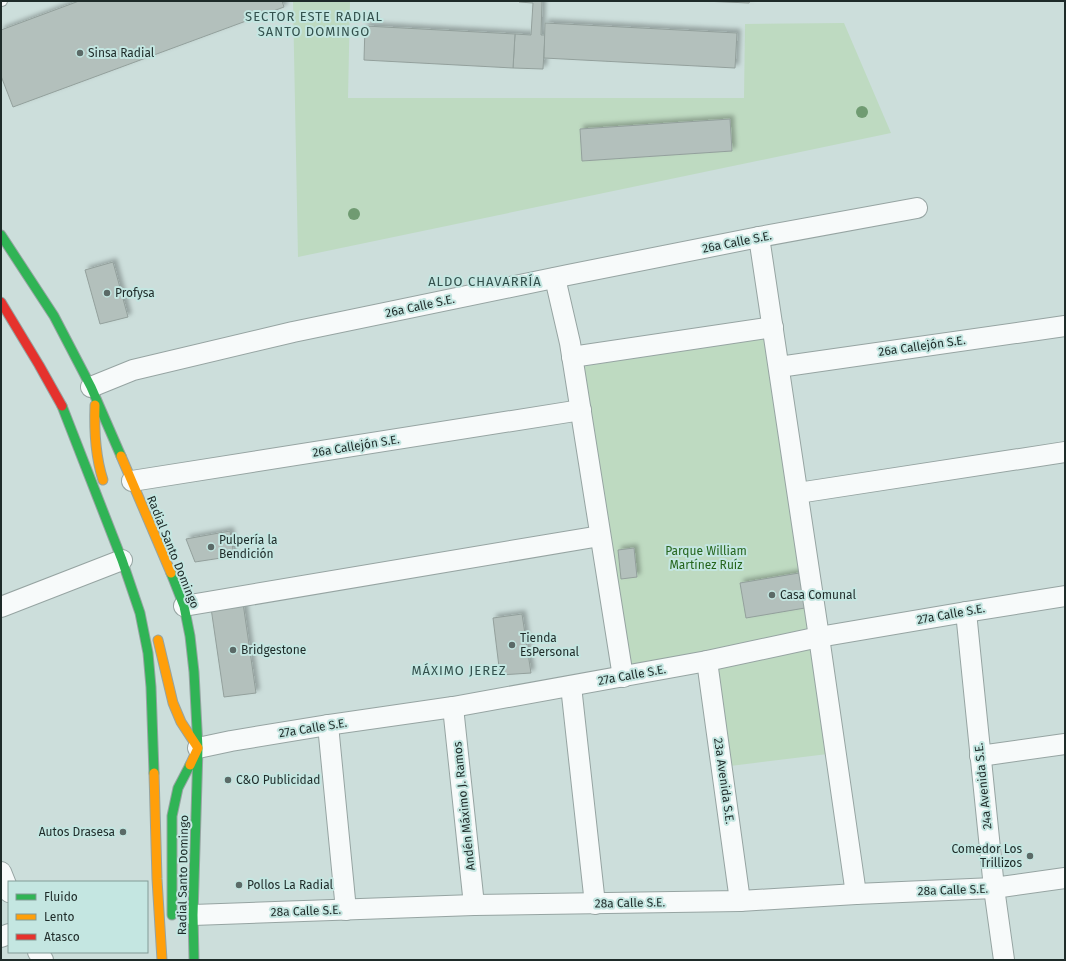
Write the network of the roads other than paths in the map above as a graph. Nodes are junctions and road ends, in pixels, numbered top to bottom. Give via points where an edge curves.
1 (917, 208) dead end
2 (1, 235) edge
3 (759, 237) junction
4 (555, 278) junction
5 (2, 304) edge
6 (1065, 326) edge
7 (774, 327) junction
8 (572, 357) junction
9 (779, 367) junction
10 (93, 392) junction
11 (581, 410) junction
12 (1065, 452) edge
13 (132, 481) junction
14 (105, 487) dead end
15 (798, 493) junction
16 (116, 520) dead end
17 (600, 536) junction
18 (122, 560) junction
19 (1065, 596) edge
20 (184, 606) junction
21 (1, 608) edge
22 (966, 612) junction
23 (149, 613) dead end
24 (156, 635) dead end
25 (819, 637) junction
26 (707, 661) junction
27 (623, 677) junction
28 (571, 686) junction
29 (453, 707) junction
30 (328, 725) junction
31 (1065, 744) edge
32 (198, 748) junction
33 (980, 756) junction
34 (1, 872) edge
35 (1065, 878) edge
36 (152, 881) edge
37 (994, 888) junction
38 (8, 890) edge
39 (856, 894) junction
40 (740, 900) junction
41 (595, 904) junction
42 (474, 905) junction
43 (346, 910) junction
44 (193, 915) junction
45 (172, 923) dead end
46 (162, 960) edge
47 (194, 960) edge
48 (1004, 960) edge

1 - 3 street, 26a Calle S.E.
2 - 10 main road, Radial Santo Domingo via 54,316
3 - 4 street, 26a Calle S.E.
3 - 7 street
4 - 8 street
4 - 10 street, 26a Calle S.E. via 293,332 133,370
5 - 18 main road, Radial Santo Domingo via 60,402
6 - 9 street, 26a Callejón S.E.
7 - 8 street
7 - 9 street
8 - 11 street
9 - 15 street
10 - 13 main road, Radial Santo Domingo
10 - 14 main road via 98,467
11 - 13 street, 26a Callejón S.E.
11 - 17 street
12 - 15 street
13 - 20 main road, Radial Santo Domingo
15 - 25 street
16 - 18 main road
17 - 20 street
17 - 27 street
18 - 21 street
18 - 23 main road
18 - 36 main road, Radial Santo Domingo via 140,613 148,653 152,701
19 - 22 street, 27a Calle S.E.
20 - 32 main road, Radial Santo Domingo via 194,672
22 - 25 street, 27a Calle S.E.
22 - 33 street, 24a Avenida S.E.
24 - 32 main road via 173,703 181,722
25 - 26 street, 27a Calle S.E.
25 - 39 street
26 - 27 street, 27a Calle S.E.
26 - 40 street, 23a Avenida S.E.
27 - 28 street, 27a Calle S.E.
28 - 29 street, 27a Calle S.E.
28 - 41 street
29 - 30 street, 27a Calle S.E.
29 - 42 street, Andén Máximo J. Ramos
30 - 32 street, 27a Calle S.E.
30 - 43 street
31 - 33 street
32 - 44 main road, Radial Santo Domingo
32 - 45 main road via 178,788 172,816
33 - 37 street, 24a Avenida S.E.
34 - 38 street
35 - 37 street, 28a Calle S.E.
36 - 46 main road, Radial Santo Domingo
37 - 39 street, 28a Calle S.E.
37 - 48 street, 24a Avenida S.E.
39 - 40 street, 28a Calle S.E.
40 - 41 street, 28a Calle S.E.
41 - 42 street, 28a Calle S.E.
42 - 43 street, 28a Calle S.E.
43 - 44 street, 28a Calle S.E.
44 - 47 main road, Radial Santo Domingo

